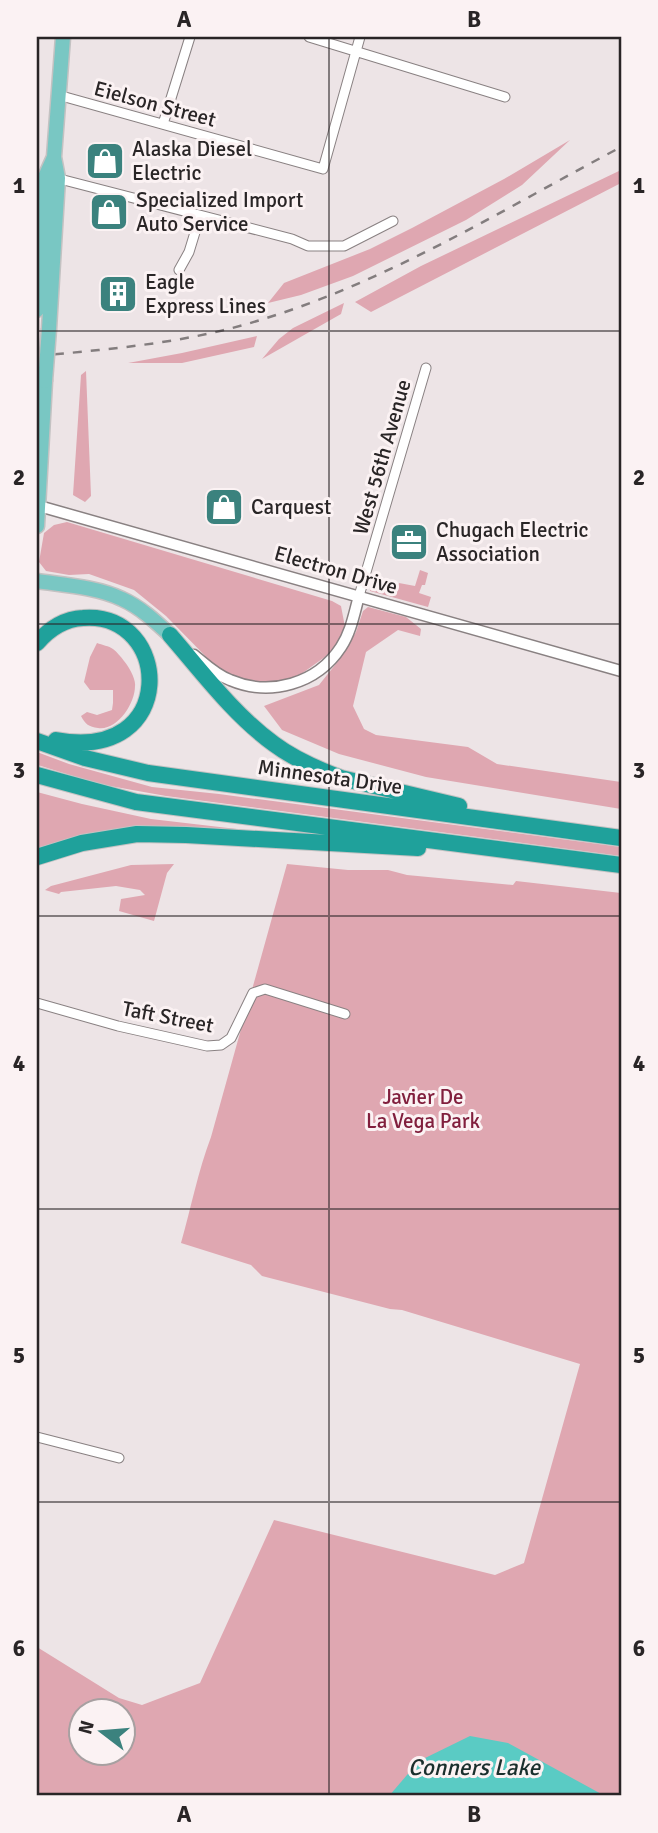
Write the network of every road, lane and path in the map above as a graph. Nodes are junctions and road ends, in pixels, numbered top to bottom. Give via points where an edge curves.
1 (63, 37) edge
2 (190, 37) edge
3 (309, 37) edge
4 (360, 37) edge
5 (356, 50) junction
6 (58, 95) junction
7 (505, 97) dead end
8 (163, 124) junction
9 (52, 177) junction
10 (200, 216) junction
11 (393, 221) dead end
12 (179, 270) dead end
13 (37, 310) edge
14 (426, 368) dead end
15 (38, 505) edge
16 (37, 526) edge
17 (37, 581) edge
18 (359, 596) junction
19 (170, 635) junction
20 (37, 643) edge
21 (621, 671) edge
22 (37, 739) edge
23 (37, 775) edge
24 (37, 786) edge
25 (124, 799) junction
26 (574, 832) junction
27 (621, 838) edge
28 (39, 857) edge
29 (574, 859) junction
30 (621, 865) edge
31 (37, 1003) edge
32 (345, 1014) dead end
33 (37, 1437) edge
34 (119, 1458) dead end

1 - 6 main road
2 - 8 street
3 - 5 street
4 - 5 street
5 - 7 street
5 - 8 street, Eielson Street via 323,169
6 - 8 street, Eielson Street
6 - 9 main road
9 - 10 street
9 - 13 main road
9 - 15 main road, bridge
10 - 11 street via 308,246 344,246
10 - 12 street
14 - 18 street, West 56th Avenue
15 - 16 main road
15 - 18 street, Electron Drive
17 - 19 main road via 114,596
18 - 19 street via 349,631 334,657 315,674 291,685 254,687 229,680
18 - 21 street, Electron Drive
19 - 26 highway via 254,728 304,763 358,783
20 - 22 highway via 66,621 89,617 112,622 141,647 150,681 141,713 109,739 84,743
22 - 26 highway, Minnesota Drive via 95,761 148,773
23 - 25 highway
24 - 25 highway via 75,796
25 - 29 highway
26 - 27 highway, Minnesota Drive
28 - 29 highway via 111,837 163,834
29 - 30 highway
31 - 32 street, Taft Street via 207,1046 231,1038 253,993 265,989
33 - 34 street

